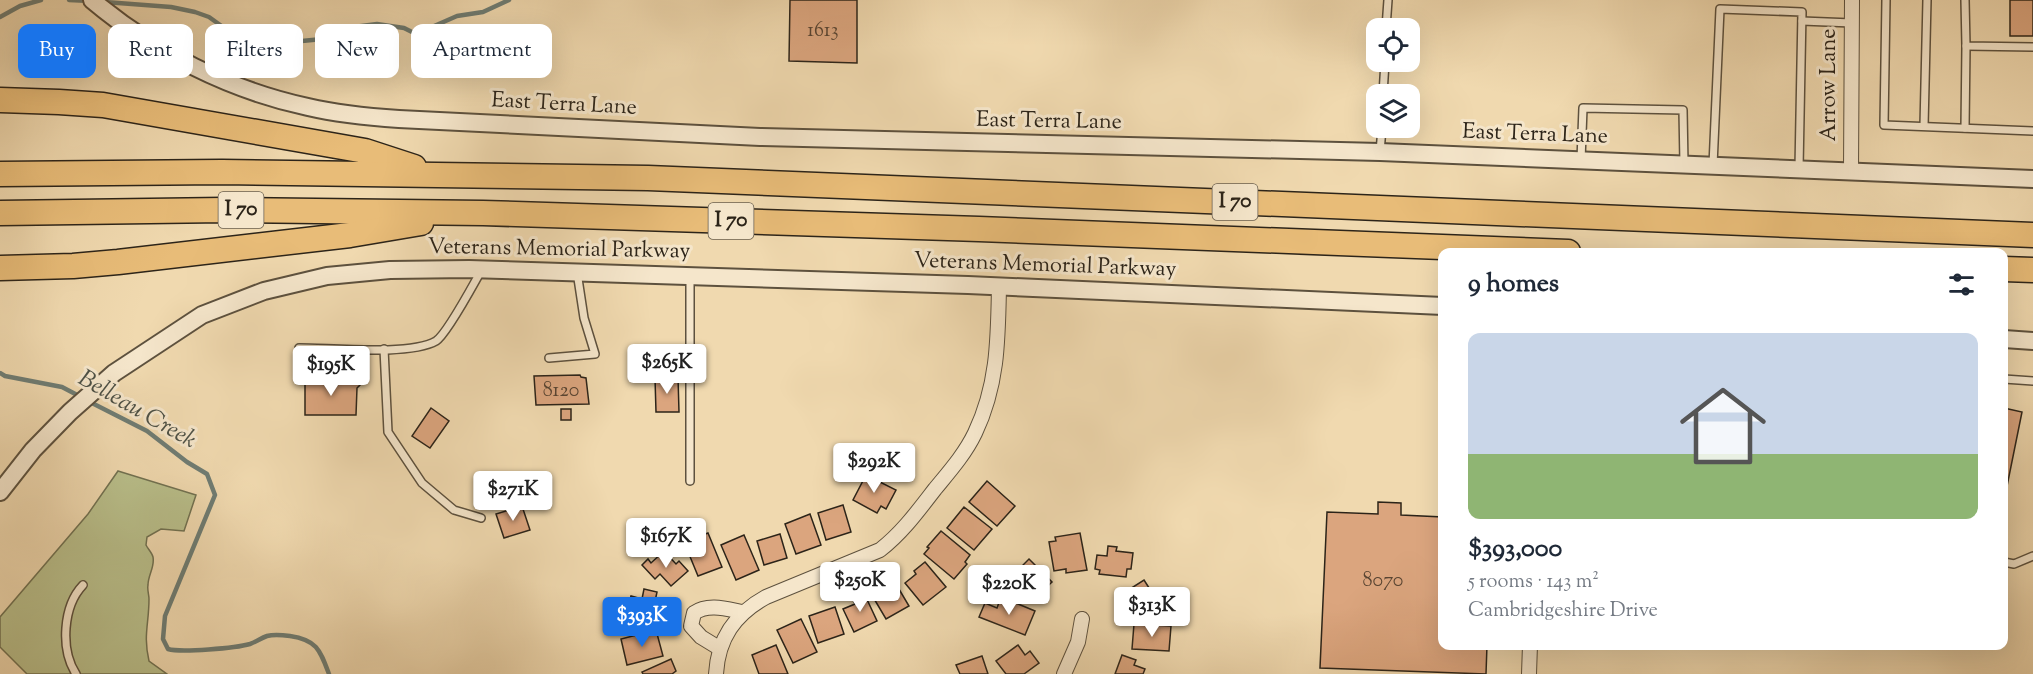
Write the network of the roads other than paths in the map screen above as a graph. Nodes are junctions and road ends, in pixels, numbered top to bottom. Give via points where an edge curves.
1 (92, 0) edge
2 (1388, 0) edge
3 (1852, 0) edge
4 (1886, 0) edge
5 (1927, 0) edge
6 (1965, 0) edge
7 (1387, 18) edge
8 (1802, 21) junction
9 (1852, 23) junction
10 (1966, 46) junction
11 (2033, 47) edge
12 (7, 100) edge
13 (1924, 126) junction
14 (1965, 128) junction
15 (2033, 131) edge
16 (1381, 138) edge
17 (1380, 152) junction
18 (1581, 160) junction
19 (1684, 164) junction
20 (1713, 165) junction
21 (1799, 168) junction
22 (1851, 170) junction
23 (0, 174) edge
24 (436, 174) junction
25 (2033, 179) edge
26 (0, 213) edge
27 (483, 213) junction
28 (2033, 235) edge
29 (1468, 248) edge
30 (3, 268) edge
31 (482, 269) junction
32 (2008, 269) edge
33 (2033, 270) edge
34 (577, 272) junction
35 (690, 276) junction
36 (999, 286) junction
37 (1438, 306) edge
38 (2008, 339) edge
39 (2033, 341) edge
40 (299, 348) dead end
41 (384, 350) junction
42 (549, 358) dead end
43 (2008, 379) edge
44 (2033, 381) edge
45 (690, 481) dead end
46 (0, 492) edge
47 (480, 518) dead end
48 (2033, 556) edge
49 (2008, 563) edge
50 (83, 585) dead end
51 (742, 612) junction
52 (1082, 619) dead end
53 (719, 648) junction
54 (1530, 650) edge
55 (76, 674) edge
56 (716, 674) edge
57 (1064, 674) edge
58 (1529, 674) edge

1 - 17 street, East Terra Lane via 135,33 226,82 307,107 351,115 760,137
2 - 7 lane
3 - 9 street, Arrow Lane
4 - 13 lane via 1884,125
5 - 13 lane
6 - 10 lane
8 - 9 lane
8 - 20 lane via 1802,12 1720,9
8 - 21 lane
9 - 22 street, Arrow Lane
10 - 11 lane
10 - 14 lane
12 - 24 highway via 103,105 365,151
13 - 14 lane
14 - 15 lane
16 - 17 lane
17 - 18 street, East Terra Lane
18 - 19 street, East Terra Lane
18 - 19 lane via 1583,108 1683,110
19 - 20 street, East Terra Lane
20 - 21 street, East Terra Lane
21 - 22 street, East Terra Lane
22 - 25 street, East Terra Lane
23 - 24 highway, I 70
24 - 28 highway, I 70 via 860,186
26 - 27 highway, I 70
27 - 29 highway, I 70
27 - 30 highway via 350,236 118,262
31 - 34 street, Veterans Memorial Parkway
31 - 41 lane via 437,340 402,350
31 - 46 street, Veterans Memorial Parkway via 327,276 264,291 202,315 114,373 33,450
32 - 33 highway
34 - 35 street, Veterans Memorial Parkway
34 - 42 lane via 584,318 595,354
35 - 36 street, Veterans Memorial Parkway
35 - 45 lane
36 - 37 street, Veterans Memorial Parkway
36 - 51 street via 995,373 987,405 958,460 894,539 879,550 766,597
38 - 39 street
40 - 41 lane
41 - 47 lane via 388,432 422,483 454,510
43 - 44 lane
48 - 49 lane
50 - 55 lane via 66,625 67,647
51 - 53 street
51 - 53 street via 714,608 694,613 692,626 701,638
52 - 57 street via 1078,642
53 - 56 street
54 - 58 street

